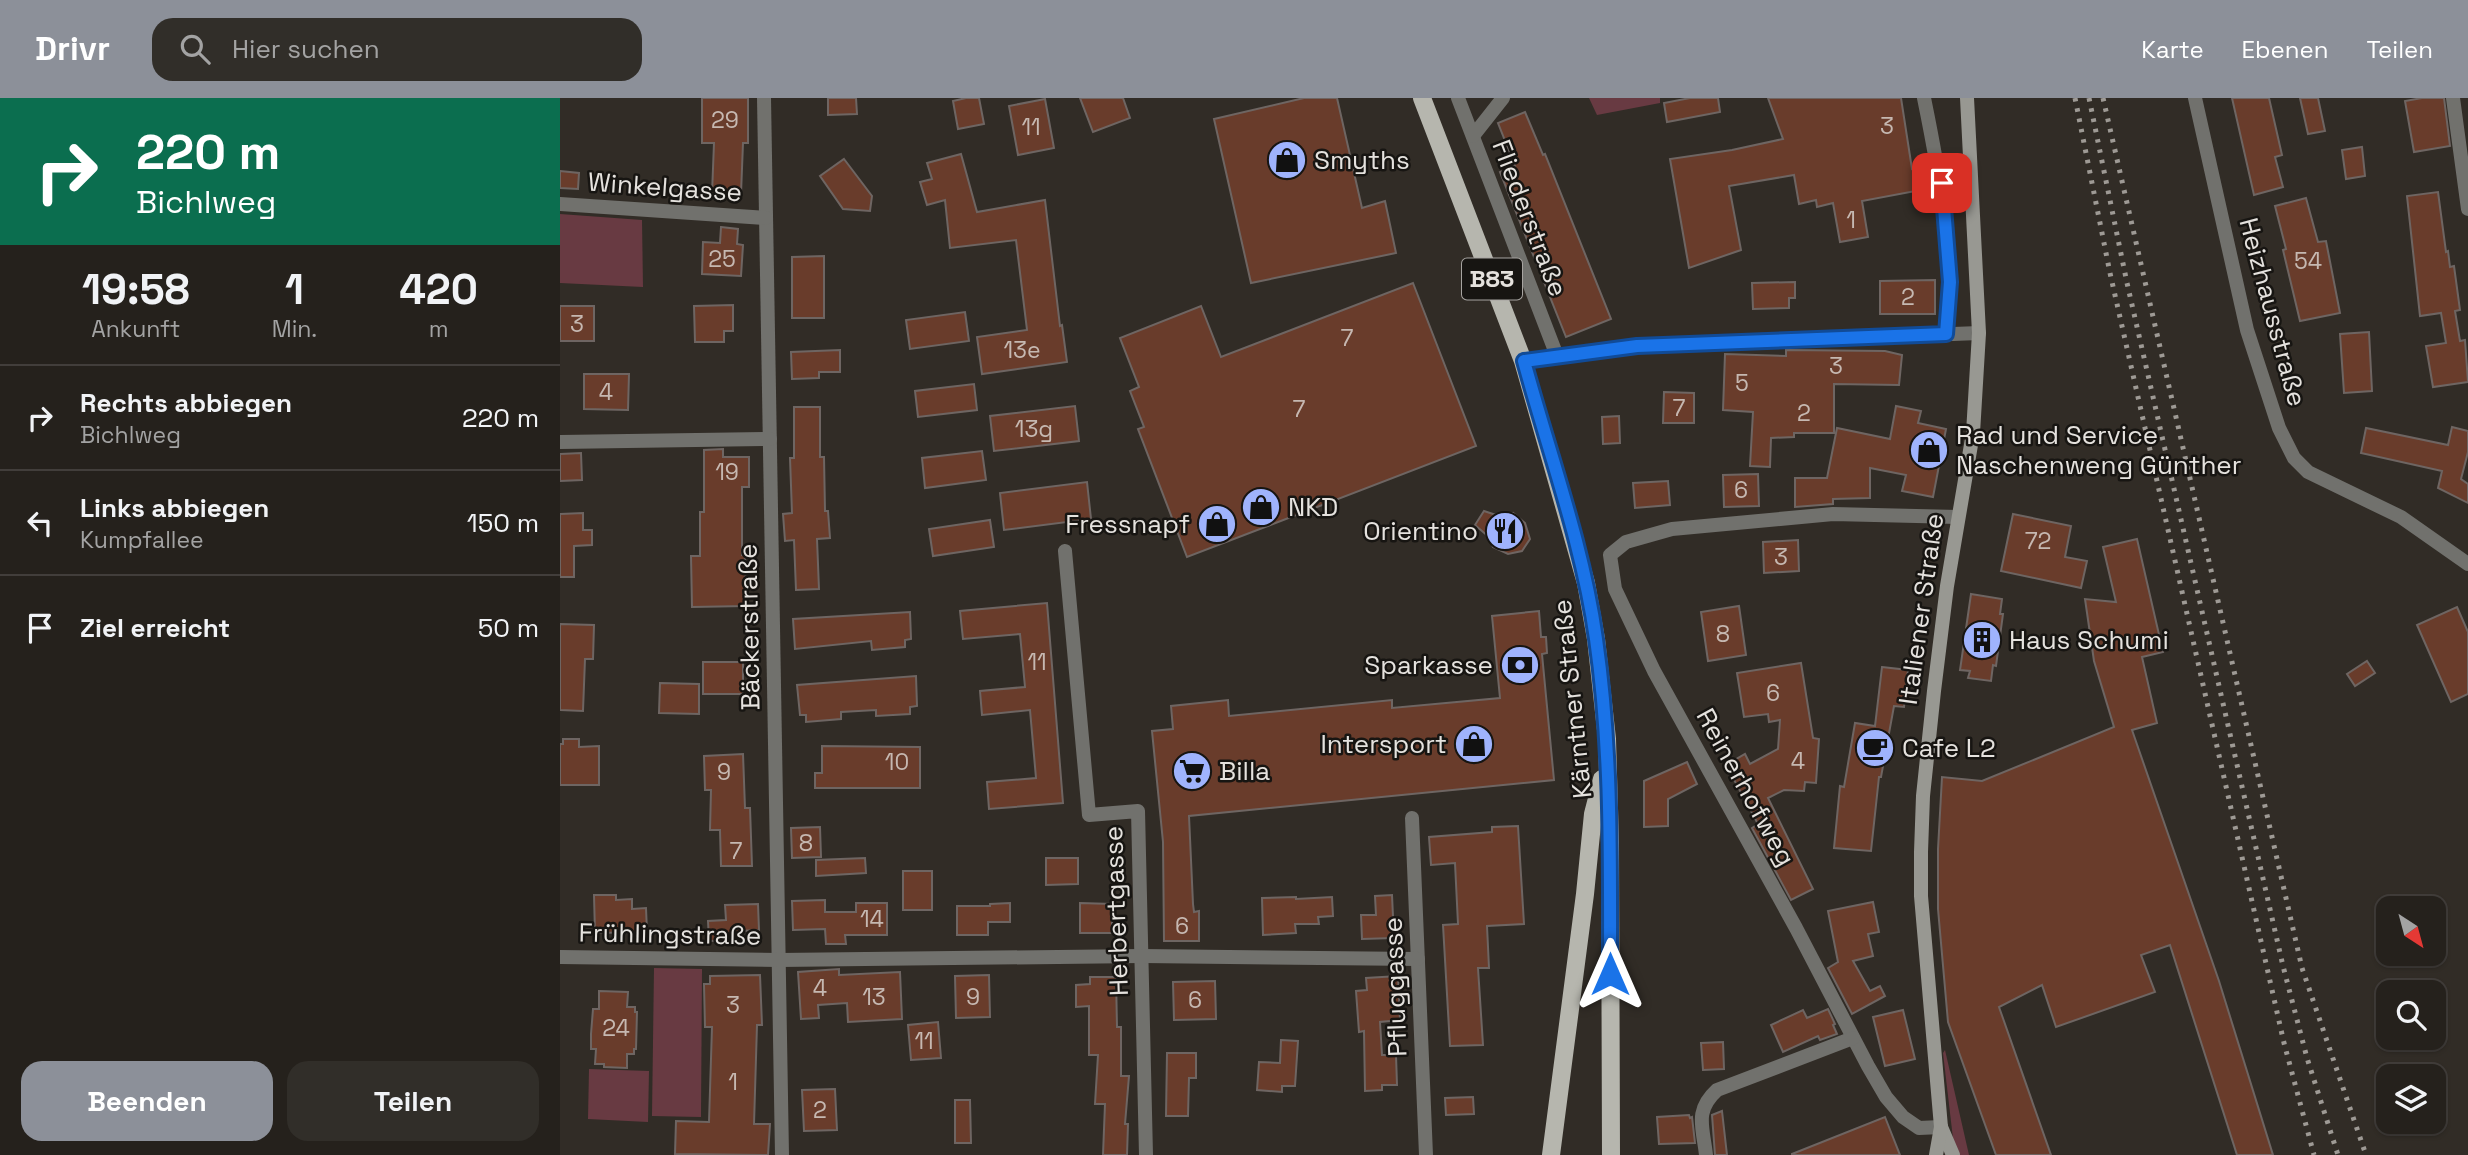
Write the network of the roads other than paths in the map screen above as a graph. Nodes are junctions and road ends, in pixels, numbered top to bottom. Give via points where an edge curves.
1 (764, 98) edge
2 (1422, 98) edge
3 (1458, 98) edge
4 (1503, 98) edge
5 (1924, 98) edge
6 (1967, 98) edge
7 (2195, 98) edge
8 (2453, 98) edge
9 (1472, 136) junction
10 (560, 204) edge
11 (2468, 209) edge
12 (766, 218) junction
13 (1979, 333) junction
14 (1946, 334) junction
15 (1557, 356) junction
16 (1524, 361) junction
17 (770, 439) junction
18 (560, 442) edge
19 (1958, 517) junction
20 (1065, 551) dead end
21 (2468, 564) edge
22 (1608, 759) junction
23 (1412, 818) dead end
24 (1142, 956) junction
25 (560, 957) edge
26 (1418, 959) junction
27 (779, 960) junction
28 (1853, 1038) junction
29 (1941, 1127) junction
30 (782, 1155) edge
31 (1146, 1155) edge
32 (1426, 1155) edge
33 (1550, 1155) edge
34 (1611, 1155) edge
35 (1706, 1155) edge
36 (1936, 1155) edge
37 (1953, 1155) edge

1 - 12 street, Bäckerstraße
2 - 16 main road, Kärntner Straße / B83
3 - 9 street, Fliederstraße
4 - 9 street
5 - 14 street via 1942,183 1950,286
6 - 13 street, Italiener Straße
7 - 21 street, Heizhausstraße via 2247,330 2279,428 2294,458 2308,472 2401,517
8 - 11 street
9 - 15 street, Fliederstraße
10 - 12 street, Winkelgasse
12 - 17 street, Bäckerstraße
13 - 14 street
13 - 19 street, Italiener Straße via 1973,433
14 - 15 street via 1650,345
15 - 16 street
16 - 22 main road, Kärntner Straße / B83 via 1586,583
17 - 18 street
17 - 27 street, Bäckerstraße
19 - 28 street, Reinerhofweg via 1833,514 1672,529 1626,542 1610,555 1615,589 1654,671
19 - 29 street, Italiener Straße via 1934,691 1920,852
20 - 24 street, Herbertgasse via 1089,815 1138,811
22 - 33 main road via 1593,814
22 - 34 main road, Kärntner Straße / B83
23 - 26 street, Pfluggasse
24 - 26 street, Frühlingstraße
24 - 27 street, Frühlingstraße
24 - 31 street, Herbertgasse
25 - 27 street, Frühlingstraße
26 - 32 street, Pfluggasse
27 - 30 street, Bäckerstraße
28 - 29 street, Reinerhofweg via 1886,1097 1903,1117 1919,1128
28 - 35 street via 1717,1090 1701,1110
29 - 36 street, Italiener Straße
29 - 37 street, Italiener Straße

